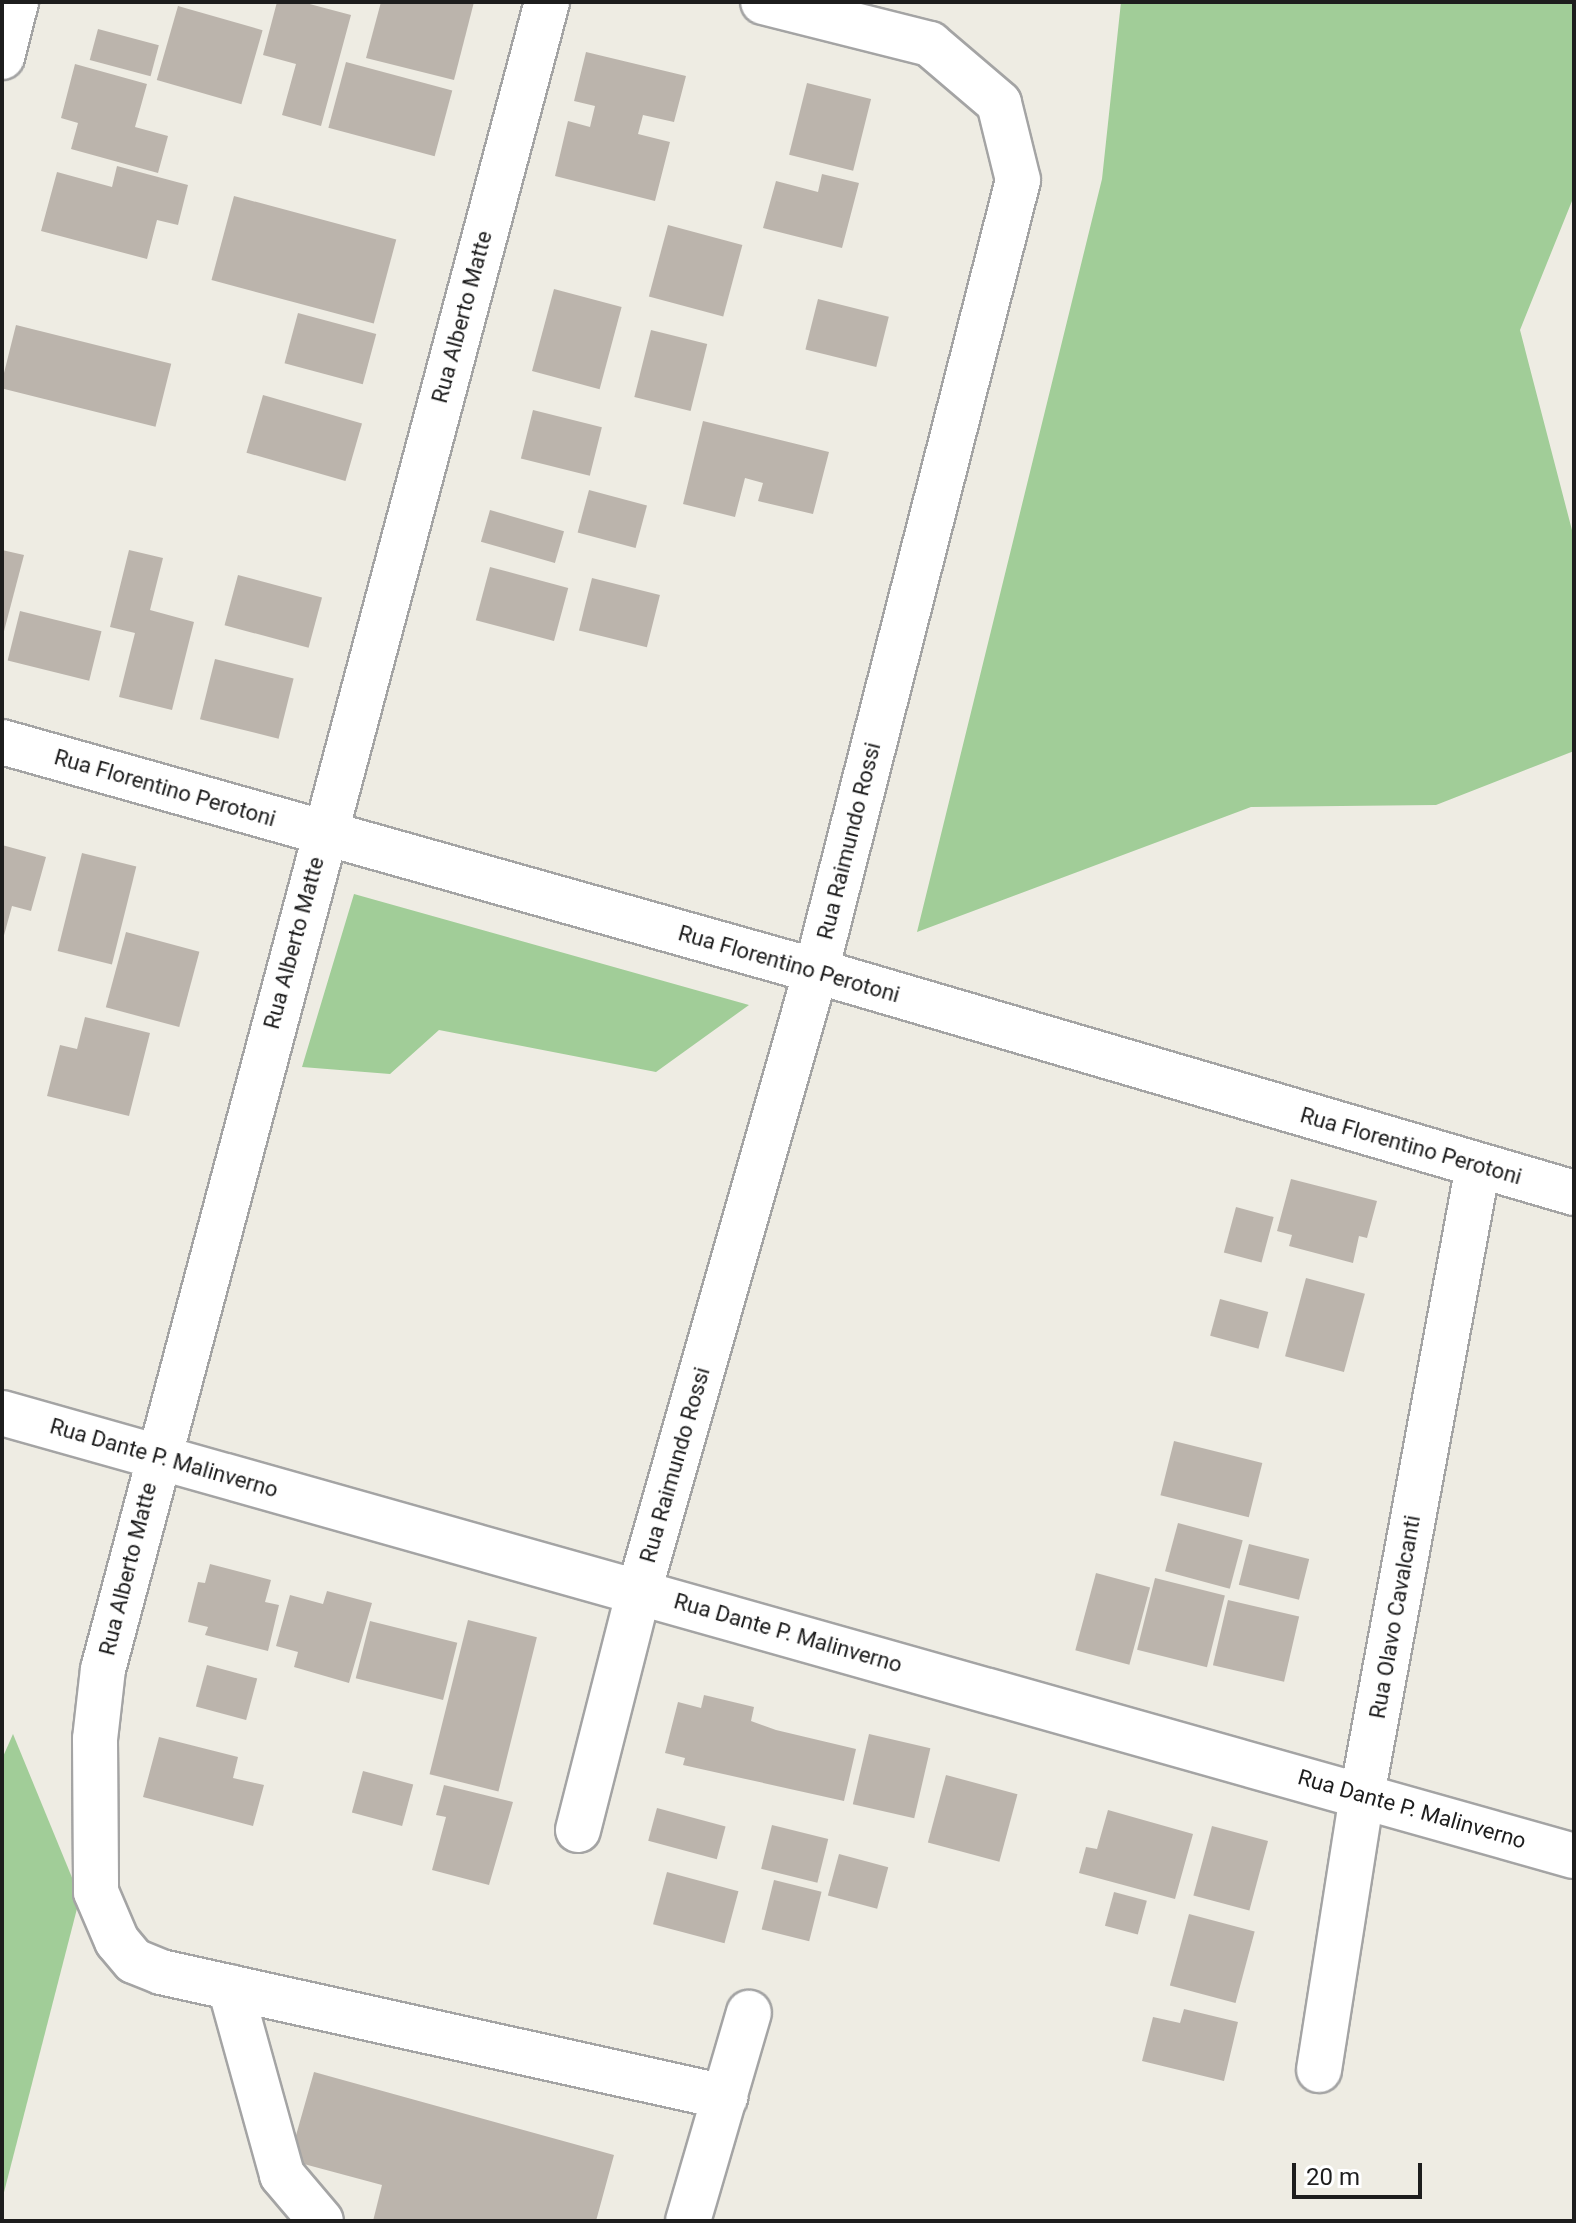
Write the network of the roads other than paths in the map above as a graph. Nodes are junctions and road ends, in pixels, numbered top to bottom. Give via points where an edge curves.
1 (16, 2) edge
2 (547, 2) edge
3 (763, 2) edge
4 (2, 57) edge
5 (2, 742) edge
6 (323, 832) junction
7 (816, 971) junction
8 (1478, 1166) junction
9 (1574, 1193) edge
10 (2, 1413) edge
11 (156, 1456) junction
12 (639, 1591) junction
13 (1362, 1795) junction
14 (578, 1830) dead end
15 (1574, 1856) edge
16 (230, 1987) junction
17 (749, 2013) dead end
18 (1319, 2070) dead end
19 (725, 2097) junction
20 (321, 2221) edge
21 (688, 2221) edge

1 - 4 street
2 - 6 street, Rua Alberto Matte
3 - 7 street, Rua Raimundo Rossi via 930,44 999,103 1018,180
5 - 6 street, Rua Florentino Perotoni
6 - 7 street, Rua Florentino Perotoni
6 - 11 street, Rua Alberto Matte
7 - 8 street, Rua Florentino Perotoni
7 - 12 street, Rua Raimundo Rossi
8 - 9 street, Rua Florentino Perotoni
8 - 13 street, Rua Olavo Cavalcanti
10 - 11 street, Rua Dante P. Malinverno
11 - 12 street, Rua Dante P. Malinverno
11 - 16 street, Rua Alberto Matte via 103,1669 95,1739 96,1892 117,1941 134,1961
12 - 13 street, Rua Dante P. Malinverno
12 - 14 street, Rua Raimundo Rossi
13 - 15 street, Rua Dante P. Malinverno
13 - 18 street, Rua Olavo Cavalcanti
16 - 19 street
16 - 20 street via 282,2175
17 - 19 street
19 - 21 street

